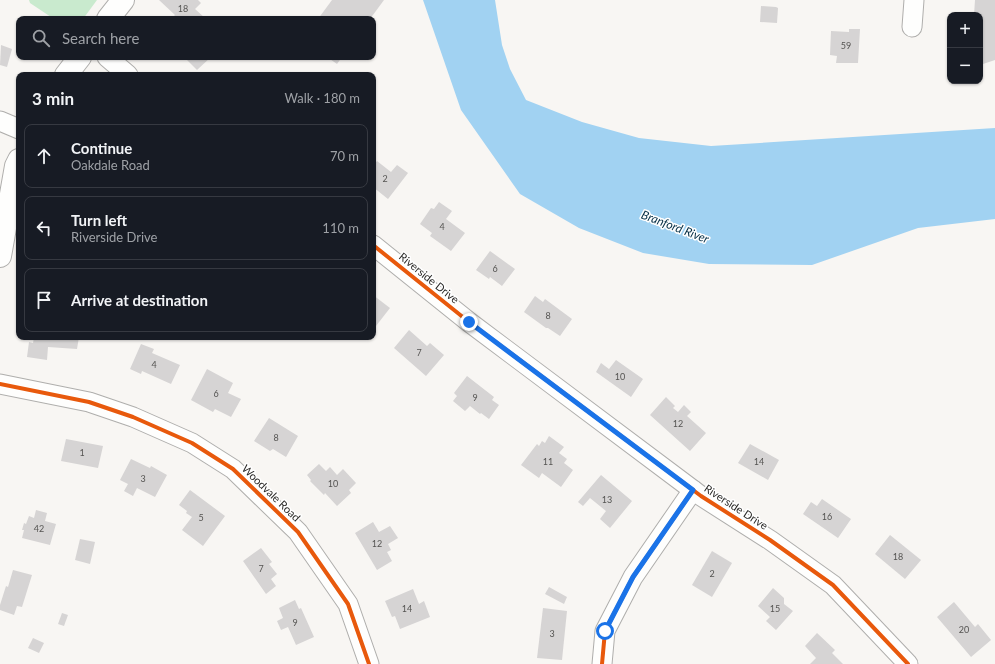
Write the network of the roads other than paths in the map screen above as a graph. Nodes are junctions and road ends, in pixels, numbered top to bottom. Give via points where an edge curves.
1 (123, 0) edge
2 (914, 0) edge
3 (110, 16) edge
4 (912, 27) dead end
5 (78, 60) edge
6 (110, 60) edge
7 (68, 72) edge
8 (124, 72) edge
9 (0, 121) edge
10 (16, 128) edge
11 (16, 166) edge
12 (376, 247) edge
13 (0, 256) edge
14 (0, 384) edge
15 (693, 490) junction
16 (369, 664) edge
17 (602, 664) edge
18 (908, 664) edge

1 - 3 street
2 - 4 street
5 - 7 street
6 - 8 street
9 - 10 street
11 - 13 street
12 - 15 street, Riverside Drive via 469,322
14 - 16 street, Woodvale Road via 89,402 133,417 192,443 234,469 303,538 348,604
15 - 17 street via 633,577 615,611 605,631
15 - 18 street, Riverside Drive via 834,585

